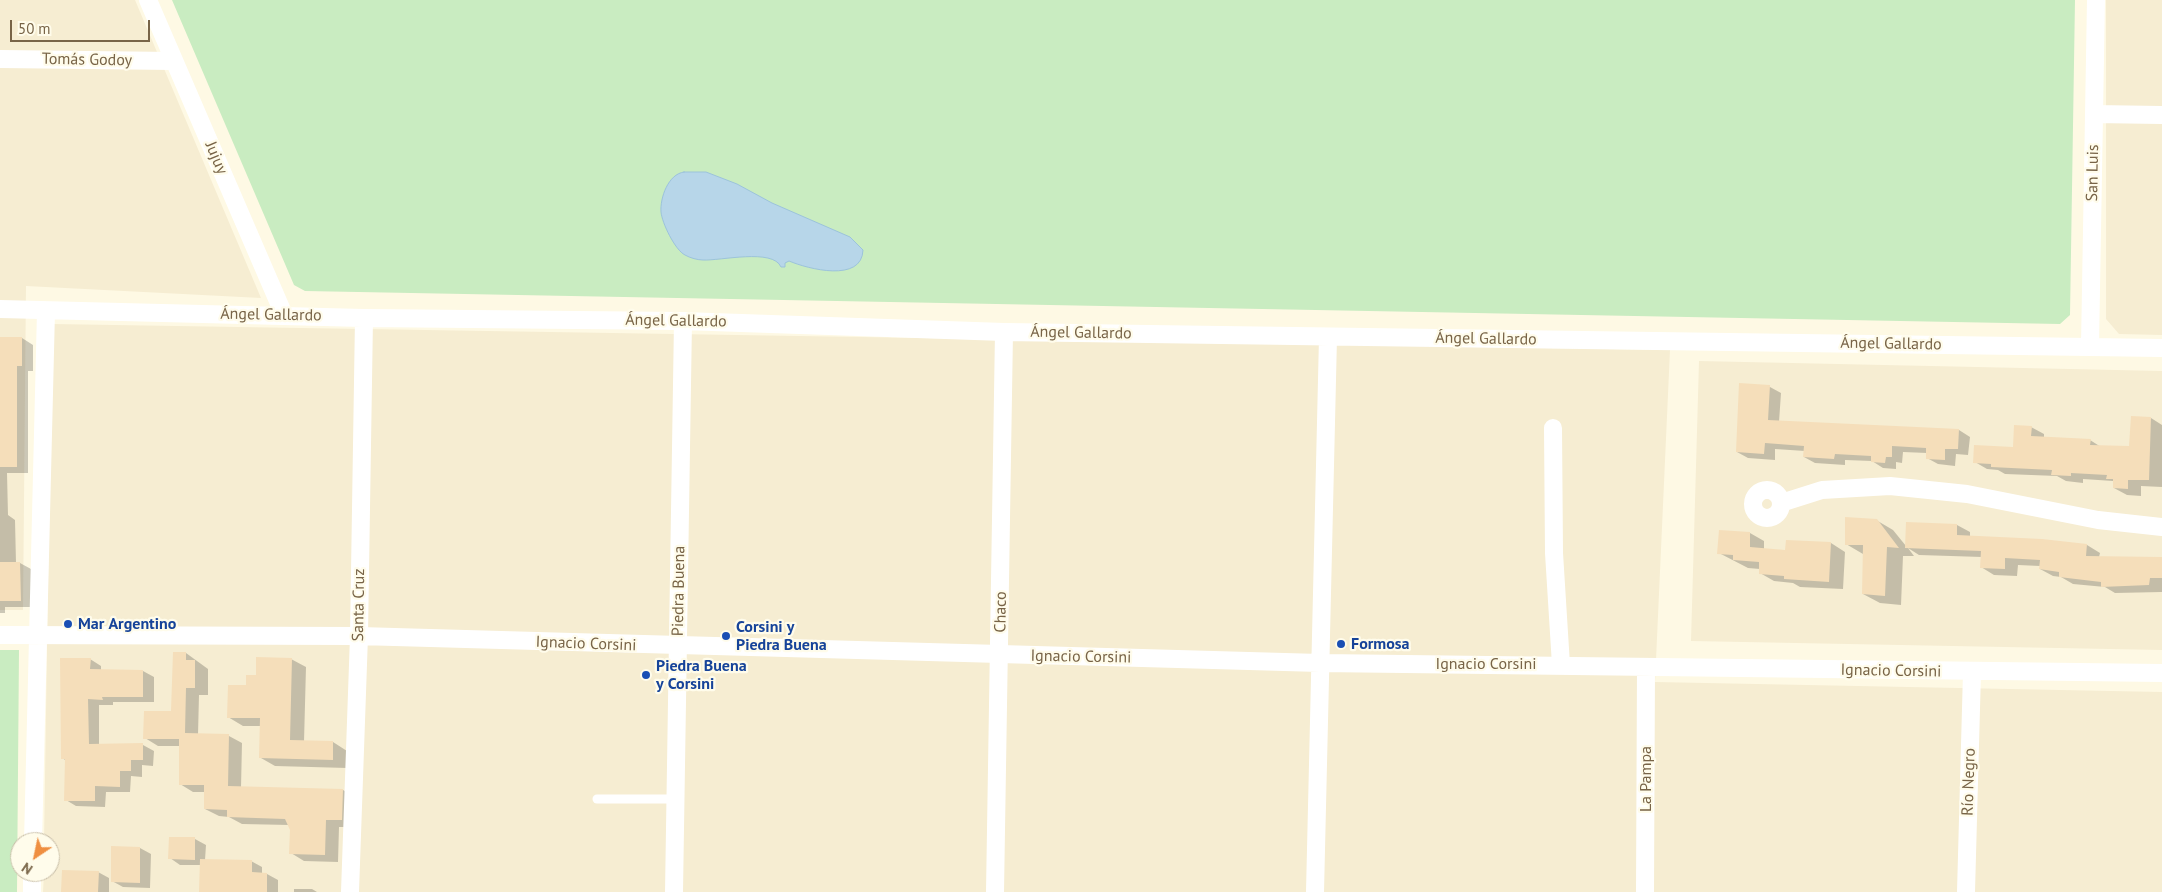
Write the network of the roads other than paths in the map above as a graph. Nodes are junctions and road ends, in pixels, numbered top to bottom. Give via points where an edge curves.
1 (148, 0) edge
2 (2096, 0) edge
3 (0, 59) edge
4 (174, 61) junction
5 (2094, 114) junction
6 (2162, 115) edge
7 (0, 309) edge
8 (46, 311) junction
9 (284, 315) junction
10 (364, 318) junction
11 (683, 321) junction
12 (1004, 332) junction
13 (1328, 337) junction
14 (2090, 346) junction
15 (2162, 348) edge
16 (1553, 428) dead end
17 (1782, 503) dead end
18 (2162, 527) edge
19 (0, 635) edge
20 (37, 635) junction
21 (358, 636) junction
22 (679, 647) junction
23 (1000, 655) junction
24 (1320, 663) junction
25 (1561, 665) junction
26 (1646, 667) junction
27 (1972, 672) junction
28 (2162, 674) edge
29 (597, 799) dead end
30 (676, 799) junction
31 (33, 832) edge
32 (350, 892) edge
33 (674, 892) edge
34 (995, 892) edge
35 (1315, 892) edge
36 (1645, 892) edge
37 (1966, 892) edge

1 - 4 street, Jujuy
2 - 5 street, San Luis
3 - 4 street, Tomás Godoy
4 - 9 street, Jujuy
5 - 6 street
5 - 14 street, San Luis
7 - 8 street, Ángel Gallardo
8 - 9 street, Ángel Gallardo
8 - 20 street
9 - 10 street, Ángel Gallardo
10 - 11 street, Ángel Gallardo
10 - 21 street, Santa Cruz
11 - 12 street, Ángel Gallardo
11 - 22 street, Piedra Buena
12 - 13 street, Ángel Gallardo
12 - 23 street, Chaco
13 - 14 street, Ángel Gallardo
13 - 24 street
14 - 15 street, Ángel Gallardo
16 - 25 street via 1554,553
17 - 18 street via 1822,490 1890,486 1967,494 2098,520
19 - 20 street, Ignacio Corsini
20 - 21 street, Ignacio Corsini
20 - 31 street
21 - 22 street, Ignacio Corsini
21 - 32 street, Santa Cruz
22 - 23 street, Ignacio Corsini
22 - 30 street, Piedra Buena
23 - 24 street, Ignacio Corsini
23 - 34 street, Chaco
24 - 25 street, Ignacio Corsini
24 - 35 street
25 - 26 street, Ignacio Corsini
26 - 27 street, Ignacio Corsini
26 - 36 street, La Pampa
27 - 28 street, Ignacio Corsini
27 - 37 street, Río Negro
29 - 30 lane
30 - 33 street, Piedra Buena

